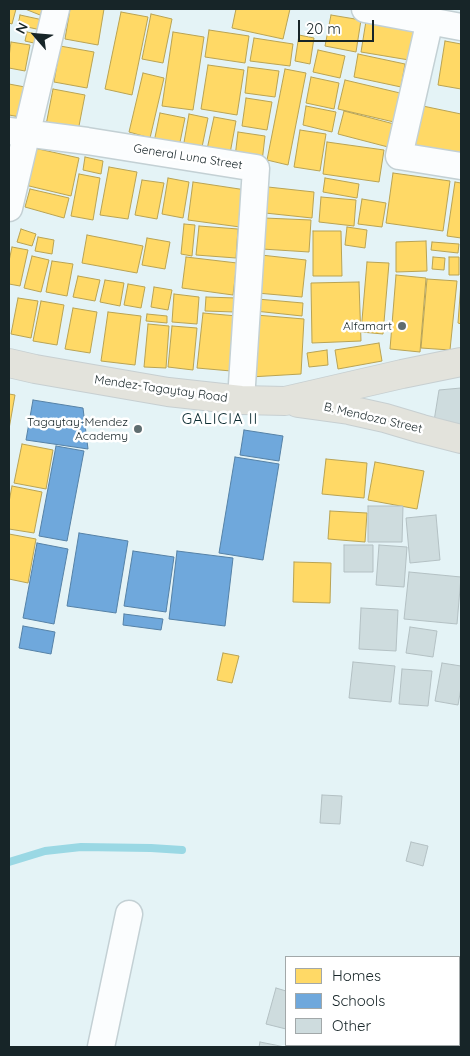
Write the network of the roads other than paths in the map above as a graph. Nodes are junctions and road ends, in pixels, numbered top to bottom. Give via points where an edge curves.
1 (56, 9) edge
2 (365, 9) edge
3 (430, 20) junction
4 (461, 27) edge
5 (18, 132) edge
6 (461, 166) edge
7 (9, 208) edge
8 (461, 362) edge
9 (9, 363) edge
10 (402, 374) junction
11 (241, 400) junction
12 (285, 400) junction
13 (397, 422) junction
14 (461, 439) edge
15 (130, 914) dead end
16 (101, 1047) edge

1 - 5 street
2 - 3 street
3 - 4 street
3 - 6 street via 398,156
5 - 7 street
5 - 11 street, General Luna Street via 256,168
8 - 10 main road, Mendez-Tagaytay Road
9 - 11 main road, Mendez-Tagaytay Road via 168,392
10 - 12 main road, Mendez-Tagaytay Road
10 - 13 main road via 393,397
11 - 12 main road, Mendez-Tagaytay Road
12 - 13 main road, B. Mendoza Street via 350,410
13 - 14 main road, B. Mendoza Street
15 - 16 street

